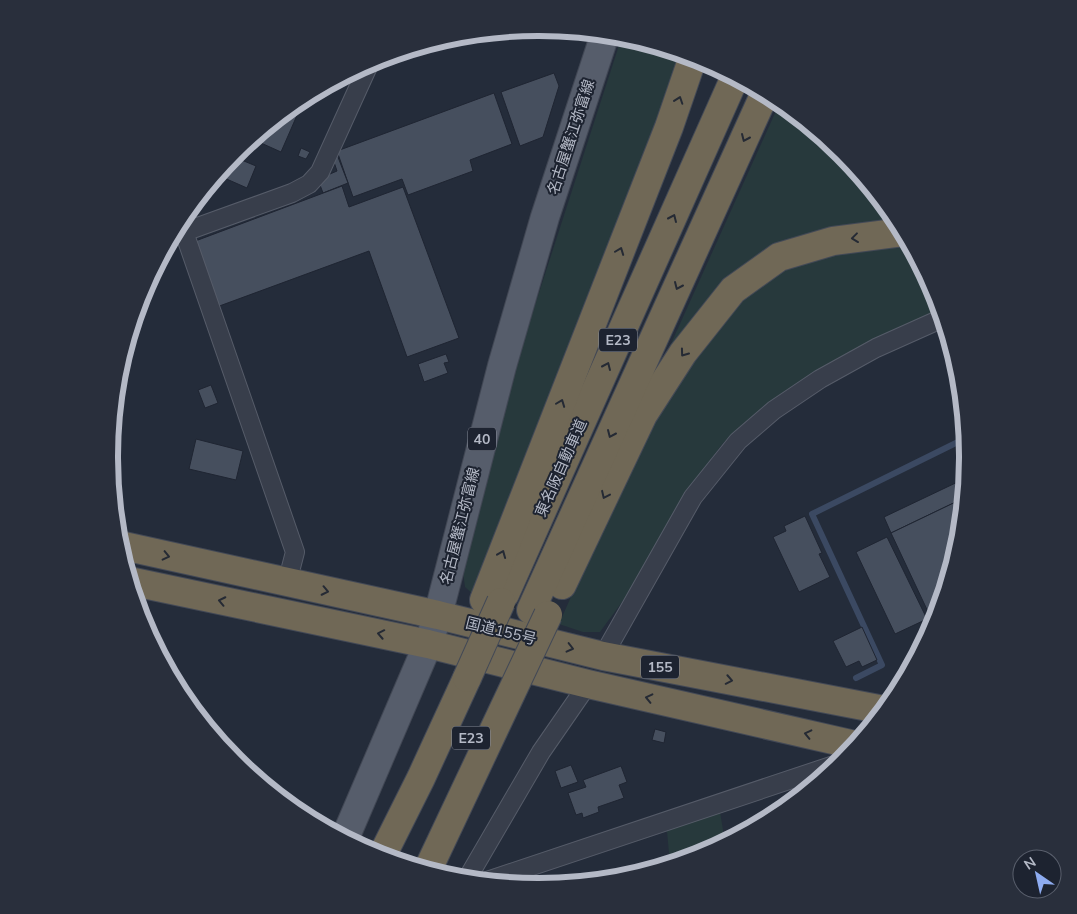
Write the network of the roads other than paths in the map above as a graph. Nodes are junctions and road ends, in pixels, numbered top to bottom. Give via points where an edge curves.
1 (603, 41) edge
2 (690, 65) edge
3 (365, 74) edge
4 (732, 84) edge
5 (762, 101) edge
6 (894, 233) edge
7 (937, 321) edge
8 (128, 547) edge
9 (137, 583) edge
10 (287, 584) junction
11 (493, 601) junction
12 (539, 613) junction
13 (438, 615) junction
14 (428, 644) junction
15 (603, 656) junction
16 (588, 684) junction
17 (875, 708) edge
18 (847, 743) edge
19 (819, 770) edge
20 (348, 832) edge
21 (386, 849) edge
22 (414, 858) edge
23 (431, 863) edge
24 (472, 872) edge
25 (502, 876) edge

1 - 13 main road, 名古屋蟹江弥富線 / 40 via 545,217 502,366
11 -> 2 highway
3 - 10 street via 320,172 309,184 184,232 295,552
11 -> 4 highway, 東名阪自動車道 / E23
5 -> 12 highway, 東名阪自動車道 / E23
6 -> 12 highway via 833,240 779,257 733,290 683,354 643,415
7 - 15 street via 876,348 820,379 774,410 738,441 693,497
8 -> 10 highway, 国道155号 / 155
14 -> 9 highway, 国道155号 / 155
10 -> 13 highway, 国道155号 / 155
11 - 21 highway, 東名阪自動車道 / E23, bridge via 467,678
12 - 22 highway, 東名阪自動車道 / E23
12 - 23 highway, bridge via 496,727
13 - 14 main road, 名古屋蟹江弥富線 / 40
13 -> 15 highway, 国道155号 / 155
14 - 16 highway, 国道155号 / 155
14 - 20 main road, 名古屋蟹江弥富線 / 40
15 -> 17 highway, 国道155号 / 155
18 -> 16 highway, 国道155号 / 155
16 - 24 street via 541,752
19 - 25 street

